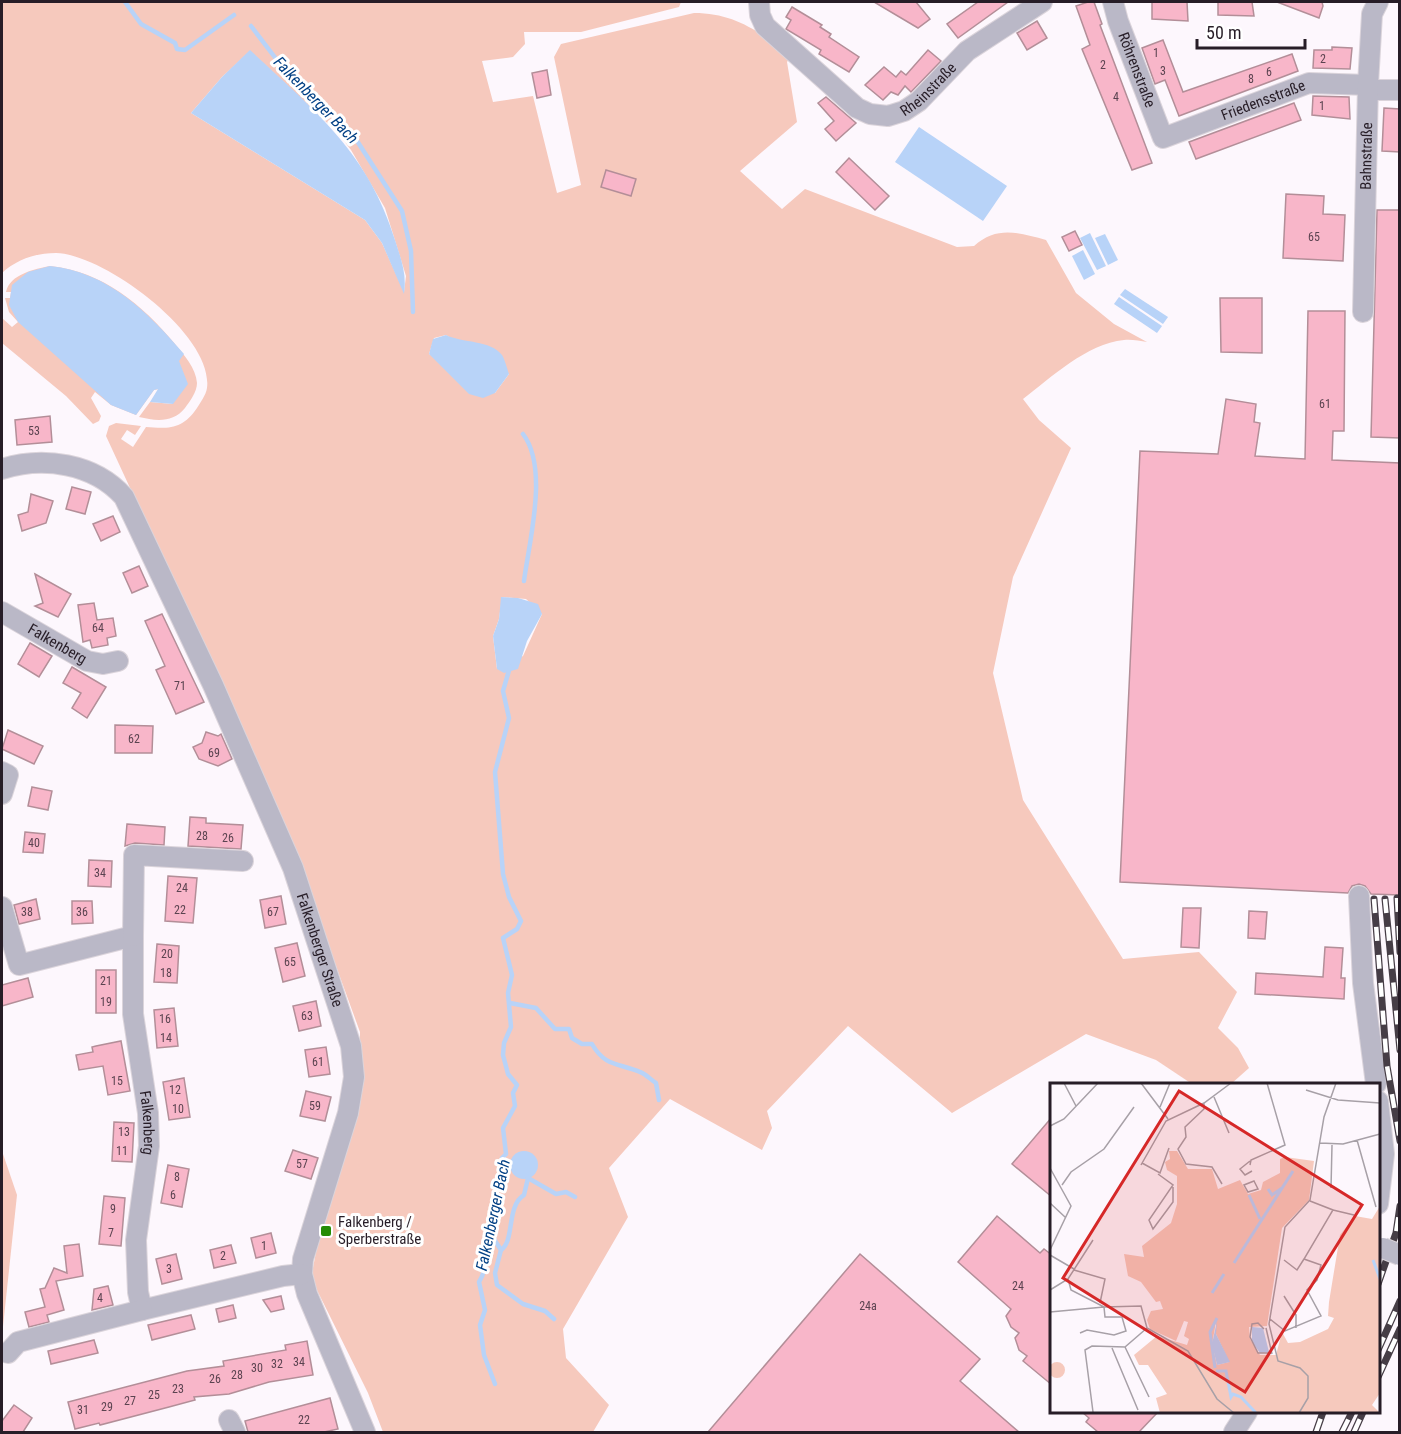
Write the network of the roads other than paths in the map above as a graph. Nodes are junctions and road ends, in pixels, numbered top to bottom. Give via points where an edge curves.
1 (1042, 2) edge
2 (1113, 2) edge
3 (1370, 6) edge
4 (759, 8) edge
5 (1368, 87) junction
6 (1400, 90) edge
7 (1163, 138) joint
8 (1363, 312) dead end
9 (2, 469) edge
10 (2, 612) edge
11 (118, 661) dead end
12 (2, 772) edge
13 (2, 794) edge
14 (243, 861) dead end
15 (1359, 896) dead end
16 (2, 907) edge
17 (133, 936) junction
18 (1376, 1083) edge
19 (1380, 1119) edge
20 (1380, 1187) edge
21 (302, 1274) junction
22 (142, 1310) junction
23 (8, 1353) dead end
24 (1246, 1413) edge
25 (365, 1432) edge
26 (1234, 1432) edge

1 - 4 street, Rheinstraße via 967,51 919,101 888,116 857,108 765,26
2 - 7 street, Röhrenstraße
3 - 5 street, Bahnstraße
5 - 6 street, Friedensstraße
5 - 7 street, Friedensstraße via 1309,83
5 - 8 street, Bahnstraße
9 - 21 street, Falkenberger Straße via 39,463 67,465 115,488 131,507 293,868 351,1046 354,1077 348,1113 308,1238
10 - 11 street, Falkenberg via 87,661
12 - 13 street via 8,775
14 - 17 street, Falkenberg via 134,855
15 - 18 street via 1363,983
16 - 17 street via 19,965
17 - 22 street, Falkenberg via 133,1014 149,1146 136,1240
19 - 20 street via 1384,1154
21 - 22 street
21 - 25 street, Falkenberger Straße
22 - 23 street via 18,1342
24 - 26 street

